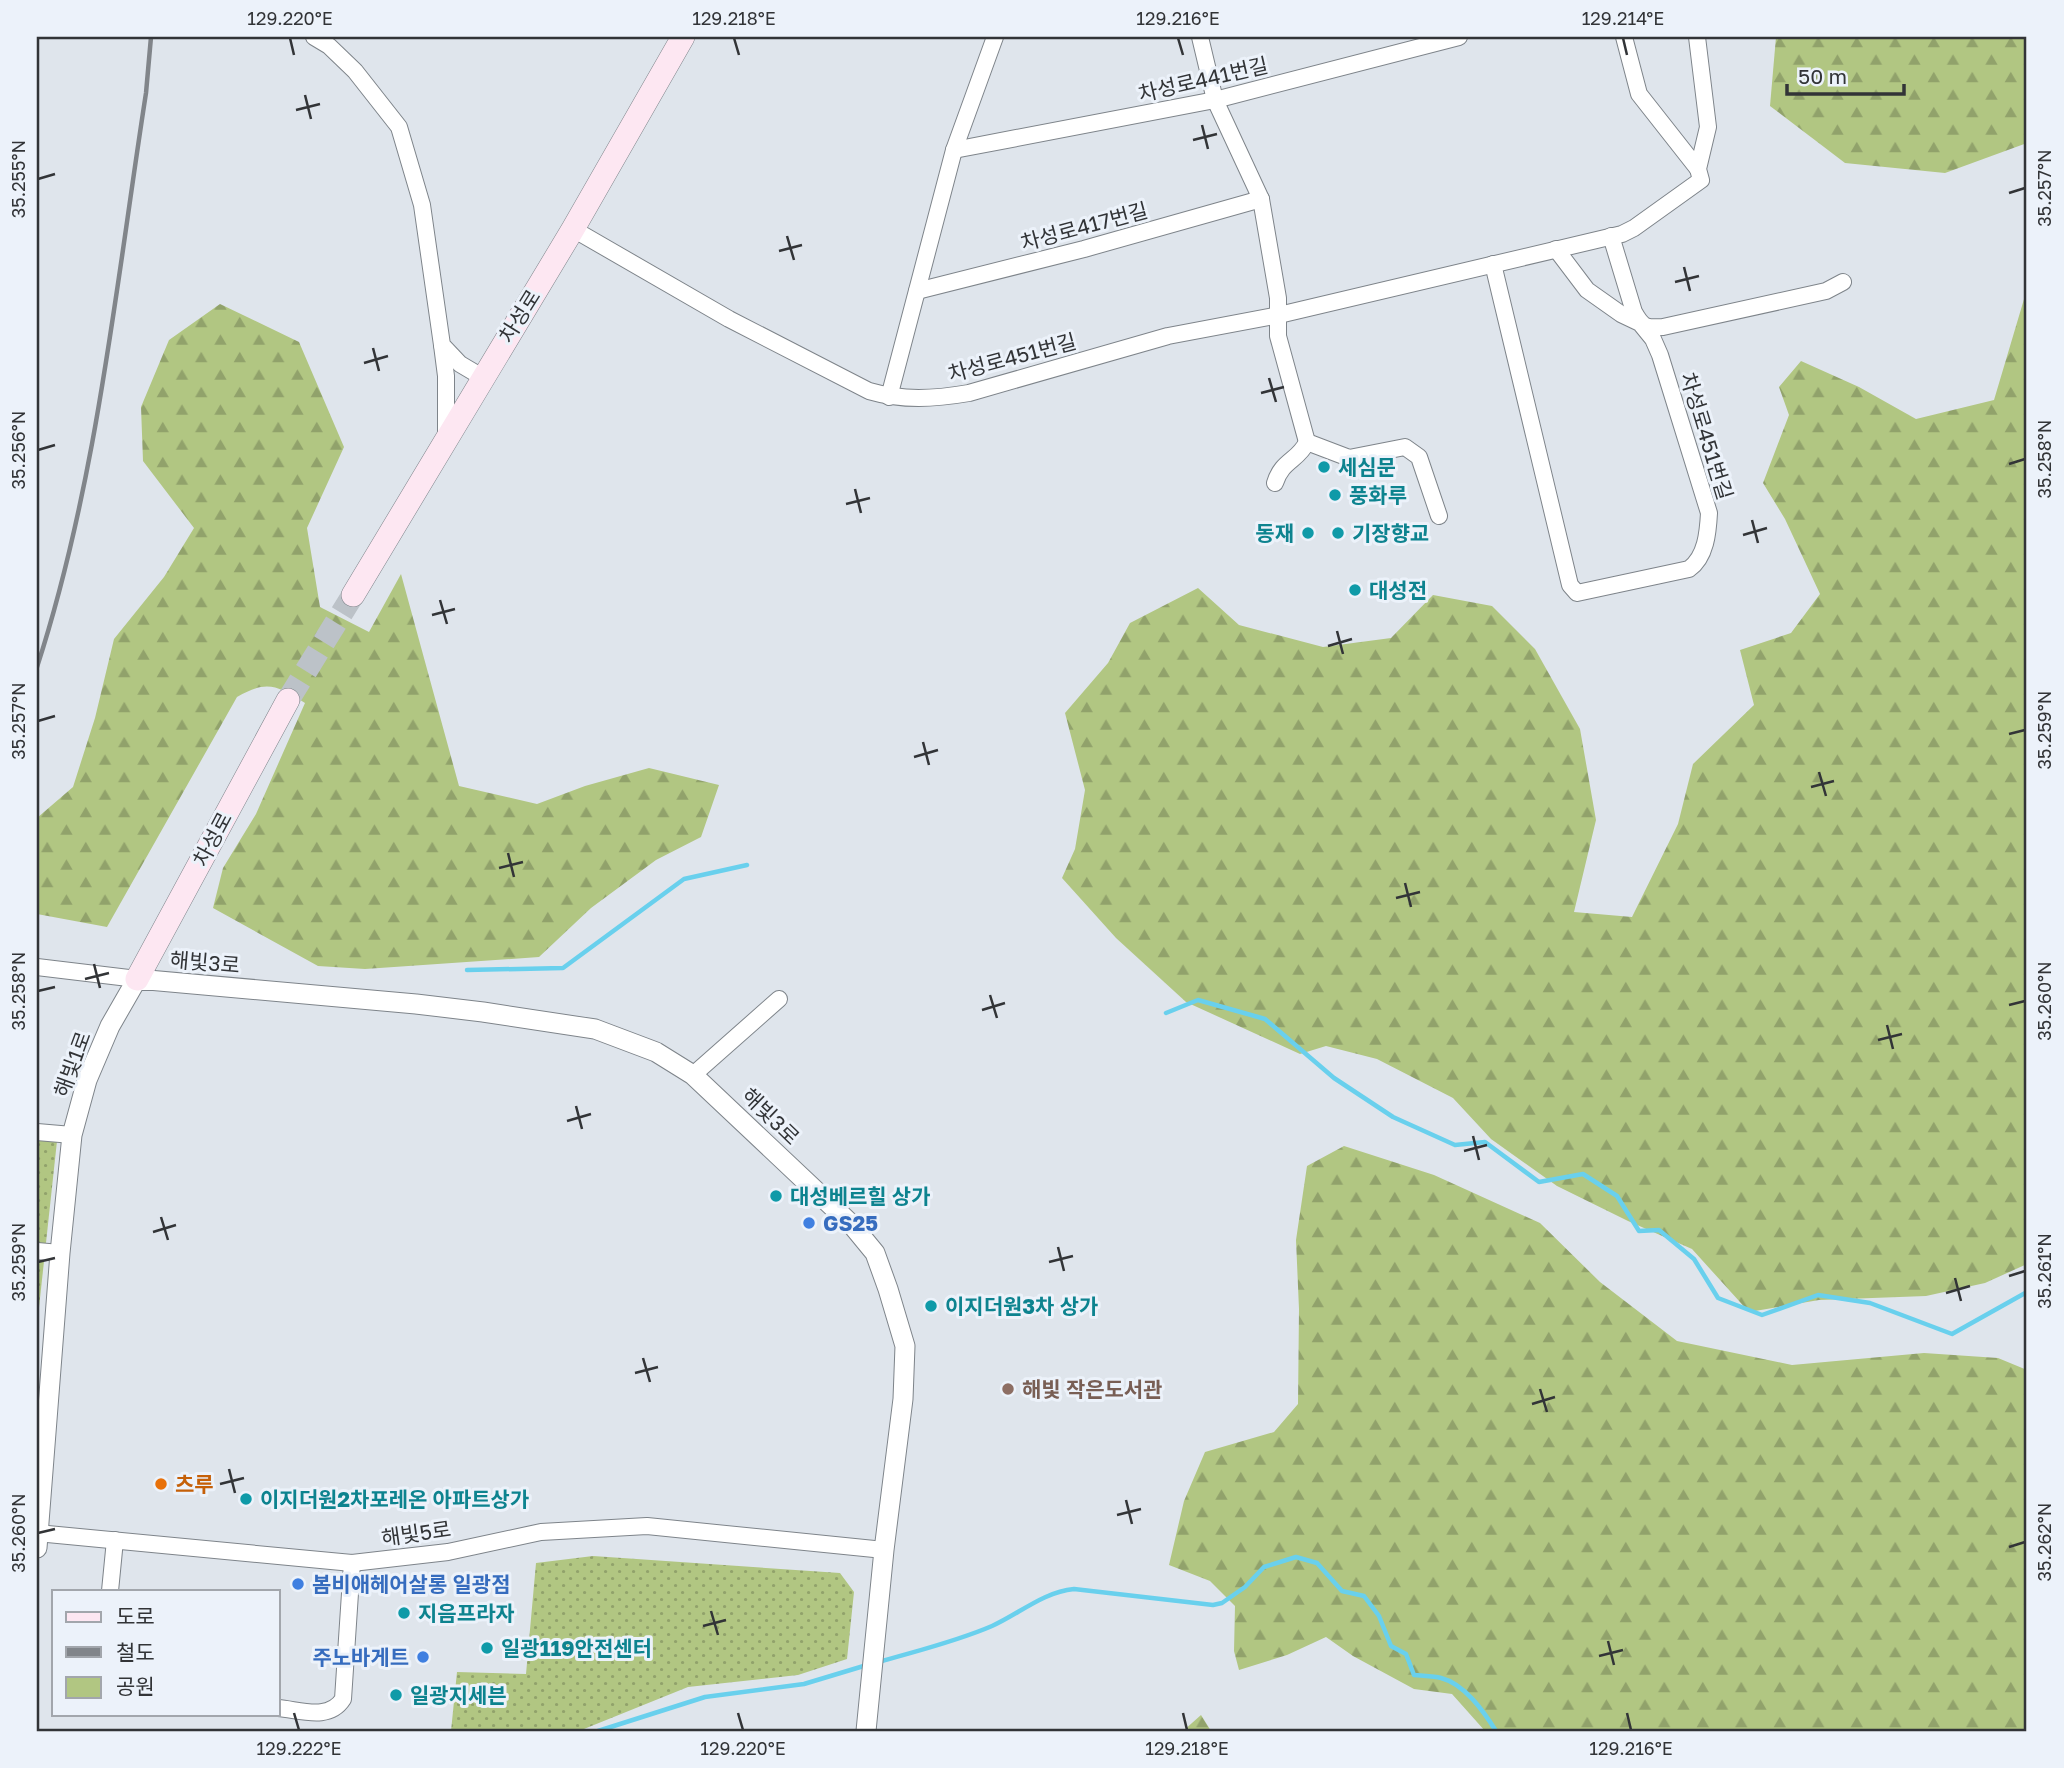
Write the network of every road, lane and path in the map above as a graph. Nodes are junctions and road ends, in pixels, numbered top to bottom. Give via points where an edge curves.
1 (314, 37) edge
2 (683, 37) edge
3 (995, 37) edge
4 (1200, 37) edge
5 (1459, 37) edge
6 (1624, 37) edge
7 (1697, 37) edge
8 (1215, 100) junction
9 (954, 150) junction
10 (1698, 169) junction
11 (1261, 199) junction
12 (573, 229) junction
13 (1611, 236) junction
14 (1556, 249) junction
15 (1493, 264) junction
16 (1843, 282) dead end
17 (917, 292) junction
18 (1279, 315) junction
19 (1640, 323) junction
20 (442, 345) junction
21 (482, 377) junction
22 (888, 397) junction
23 (1307, 442) junction
24 (446, 443) junction
25 (1275, 483) dead end
26 (1439, 516) dead end
27 (353, 595) tunnel mouth
28 (288, 699) tunnel mouth
29 (37, 967) edge
30 (137, 979) junction
31 (779, 999) dead end
32 (693, 1075) junction
33 (37, 1132) edge
34 (72, 1135) junction
35 (37, 1251) edge
36 (60, 1253) junction
37 (37, 1538) edge
38 (115, 1540) junction
39 (884, 1550) junction
40 (352, 1563) junction
41 (110, 1590) edge
42 (280, 1708) edge
43 (866, 1731) edge

1 - 20 street via 355,71 399,127 422,205
2 - 12 main road, 차성로
3 - 9 street
4 - 8 street
5 - 8 street, 차성로441번길
6 - 10 street via 1639,94
7 - 10 street, 차성로451번길 via 1708,127
8 - 9 street, 차성로441번길
8 - 11 street
9 - 17 street
10 - 13 street, 차성로451번길 via 1701,180 1634,228
11 - 17 street, 차성로417번길
11 - 18 street
12 - 21 main road, 차성로
12 - 22 street, 차성로451번길 via 729,319
13 - 14 street, 차성로451번길
13 - 19 street, 차성로451번길
14 - 15 street, 차성로451번길
14 - 19 street, 차성로451번길 via 1587,290
15 - 18 street, 차성로451번길
15 - 19 street, 차성로451번길 via 1570,584 1577,593 1689,569 1708,537 1709,513 1660,355
16 - 19 street, 차성로451번길 via 1826,291 1663,327 1648,328
17 - 22 street
18 - 22 street, 차성로451번길 via 1168,336 969,393
18 - 23 street via 1278,336
20 - 21 street via 460,364
20 - 24 street
21 - 24 main road, 차성로
23 - 25 street via 1301,454 1284,464
23 - 26 street via 1349,458 1405,447 1419,457
24 - 27 main road, 차성로
28 - 30 main road, 차성로
29 - 30 street
30 - 32 street, 해빛3로 via 416,1004 595,1029 656,1052
30 - 34 street, 해빛1로 via 87,1080
31 - 32 street
32 - 39 street, 해빛3로 via 852,1225 875,1253 905,1346
33 - 34 street
34 - 36 street, 해빛1로
35 - 36 street
36 - 37 street, 해빛1로
37 - 38 street, 해빛5로
38 - 40 street, 해빛5로
38 - 41 street
39 - 40 street, 해빛5로 via 647,1526 541,1532 449,1552
39 - 43 street, 해빛3로
40 - 42 street via 343,1699 327,1713

